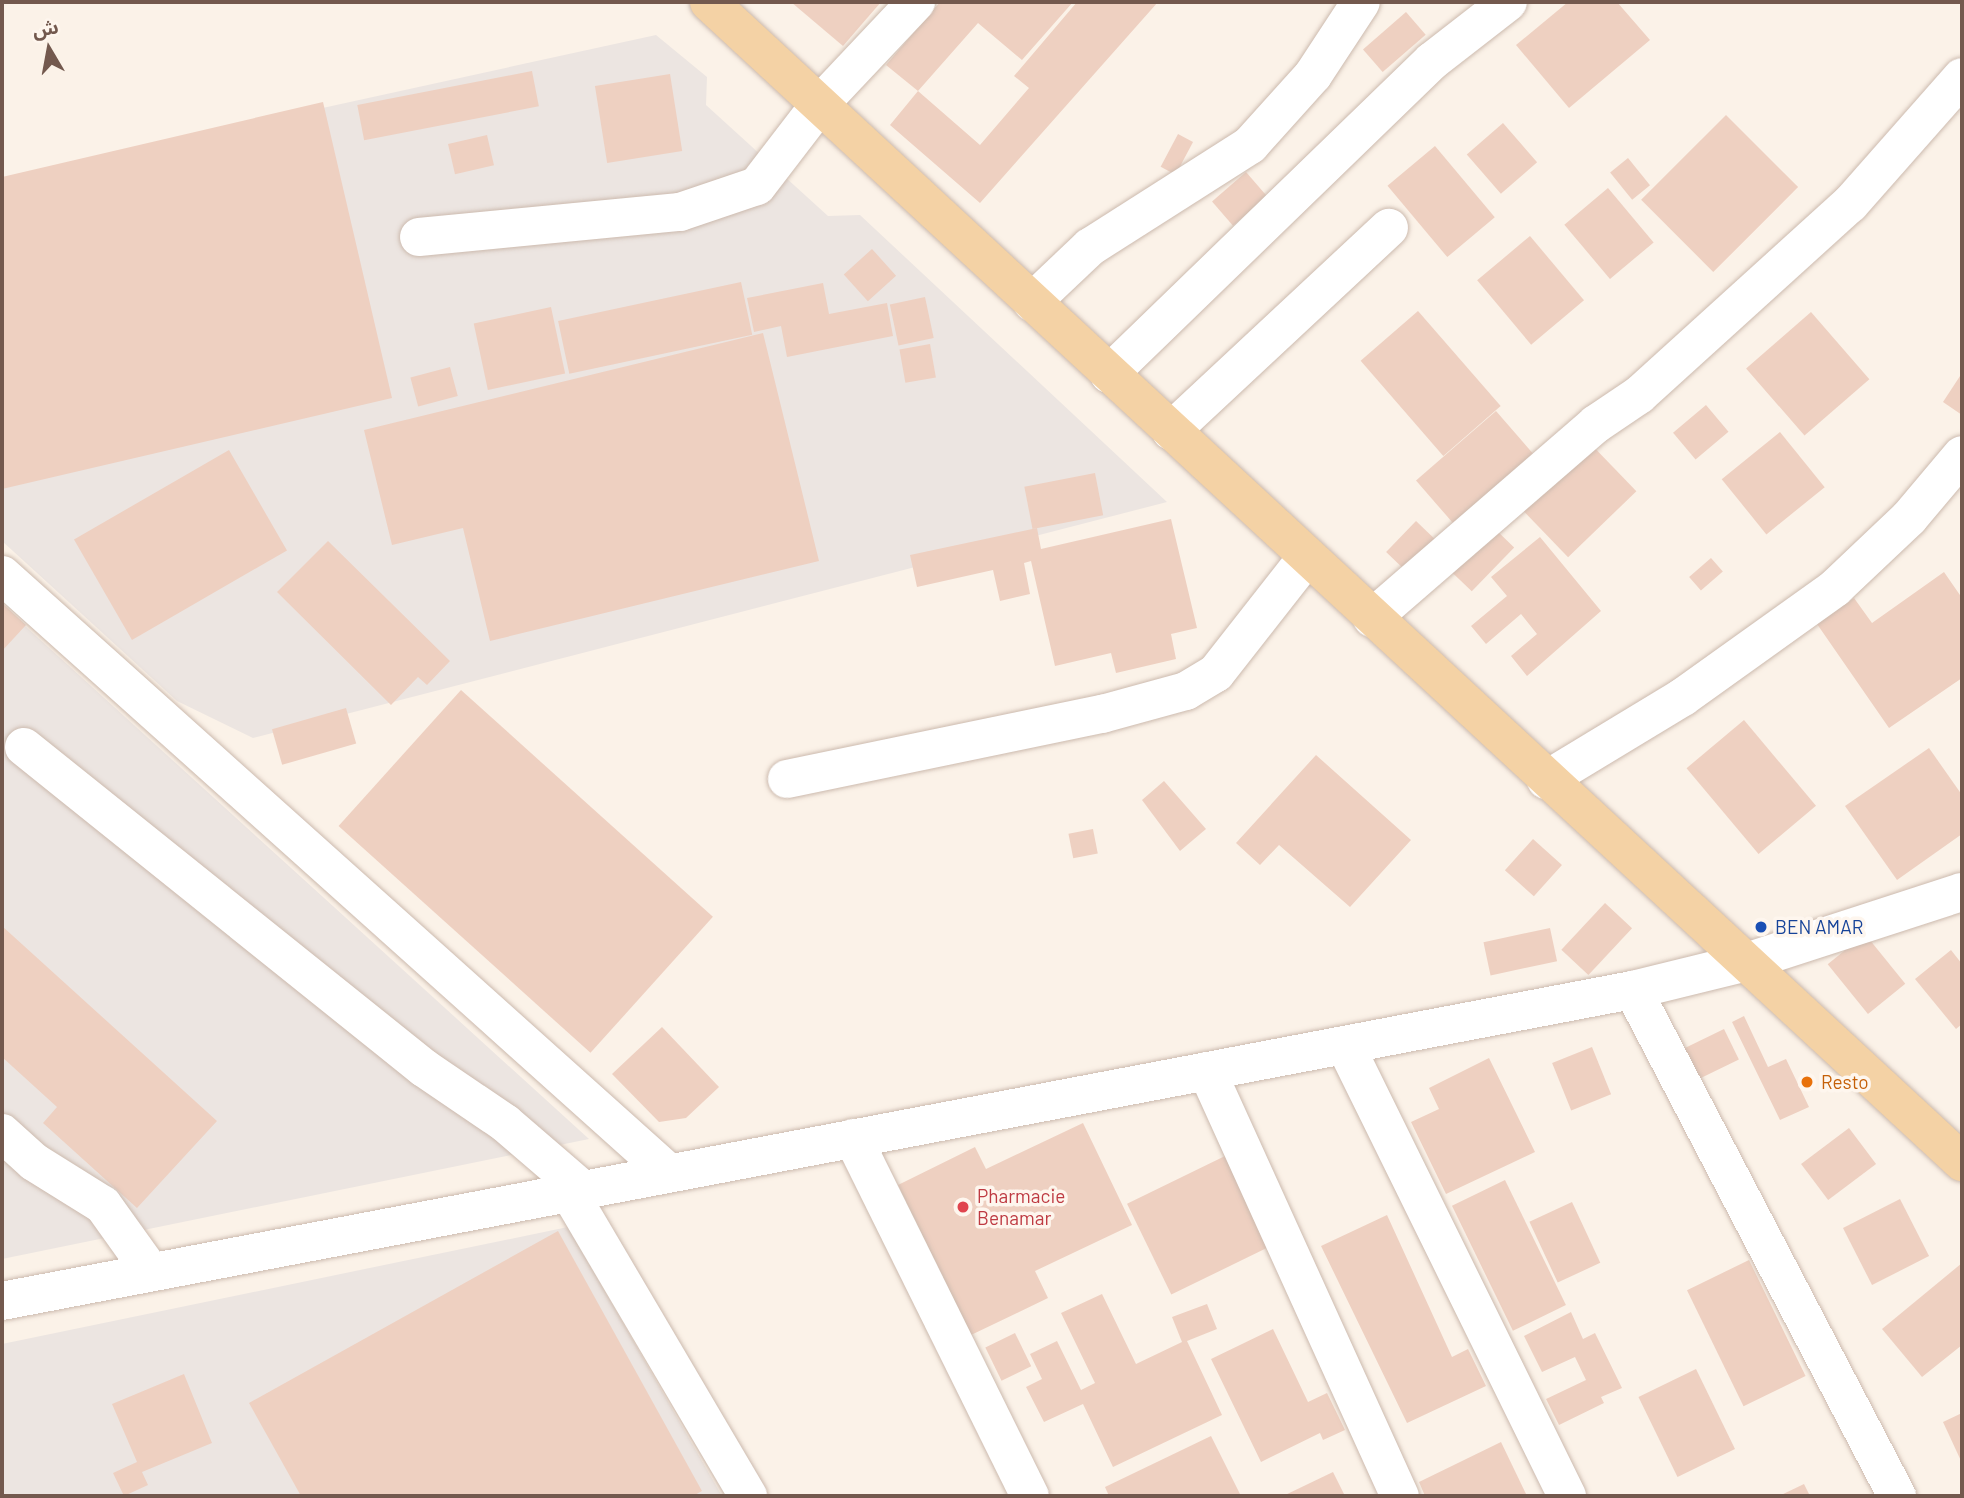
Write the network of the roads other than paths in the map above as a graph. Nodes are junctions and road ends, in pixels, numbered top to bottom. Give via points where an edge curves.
1 (709, 2) edge
2 (915, 2) edge
3 (1361, 2) edge
4 (1508, 2) edge
5 (1962, 77) edge
6 (820, 104) junction
7 (1389, 228) dead end
8 (419, 237) dead end
9 (1032, 302) junction
10 (1109, 373) junction
11 (1171, 431) junction
12 (1962, 455) edge
13 (1307, 557) junction
14 (2, 575) edge
15 (1372, 618) junction
16 (24, 747) dead end
17 (787, 779) dead end
18 (1546, 780) junction
19 (1962, 892) edge
20 (1743, 963) junction
21 (1633, 990) junction
22 (1345, 1045) junction
23 (1207, 1070) junction
24 (2, 1133) edge
25 (853, 1138) junction
26 (1962, 1161) edge
27 (669, 1173) junction
28 (576, 1191) junction
29 (151, 1272) junction
30 (2, 1301) edge
31 (748, 1496) edge
32 (1030, 1496) edge
33 (1400, 1496) edge
34 (1567, 1496) edge
35 (1897, 1496) edge

1 - 6 main road
2 - 6 street
3 - 9 street via 1313,75 1250,145 1090,247
4 - 10 street via 1432,61
5 - 15 street via 1850,204 1639,395 1596,424
6 - 8 street via 757,186 680,212
6 - 9 main road
7 - 11 street
9 - 10 main road
10 - 11 main road
11 - 13 main road
12 - 18 street via 1909,517 1835,588 1684,697
13 - 15 main road
13 - 17 street via 1216,673 1186,691 1102,714
14 - 27 street
15 - 18 main road
16 - 28 street via 424,1068 505,1123
18 - 20 main road
19 - 20 street
20 - 21 street
20 - 26 main road
21 - 22 street
21 - 35 street
22 - 23 street
22 - 34 street
23 - 25 street
23 - 33 street
24 - 29 street via 34,1162 103,1205
25 - 27 street
25 - 32 street
27 - 28 street
28 - 29 street
28 - 31 street
29 - 30 street

